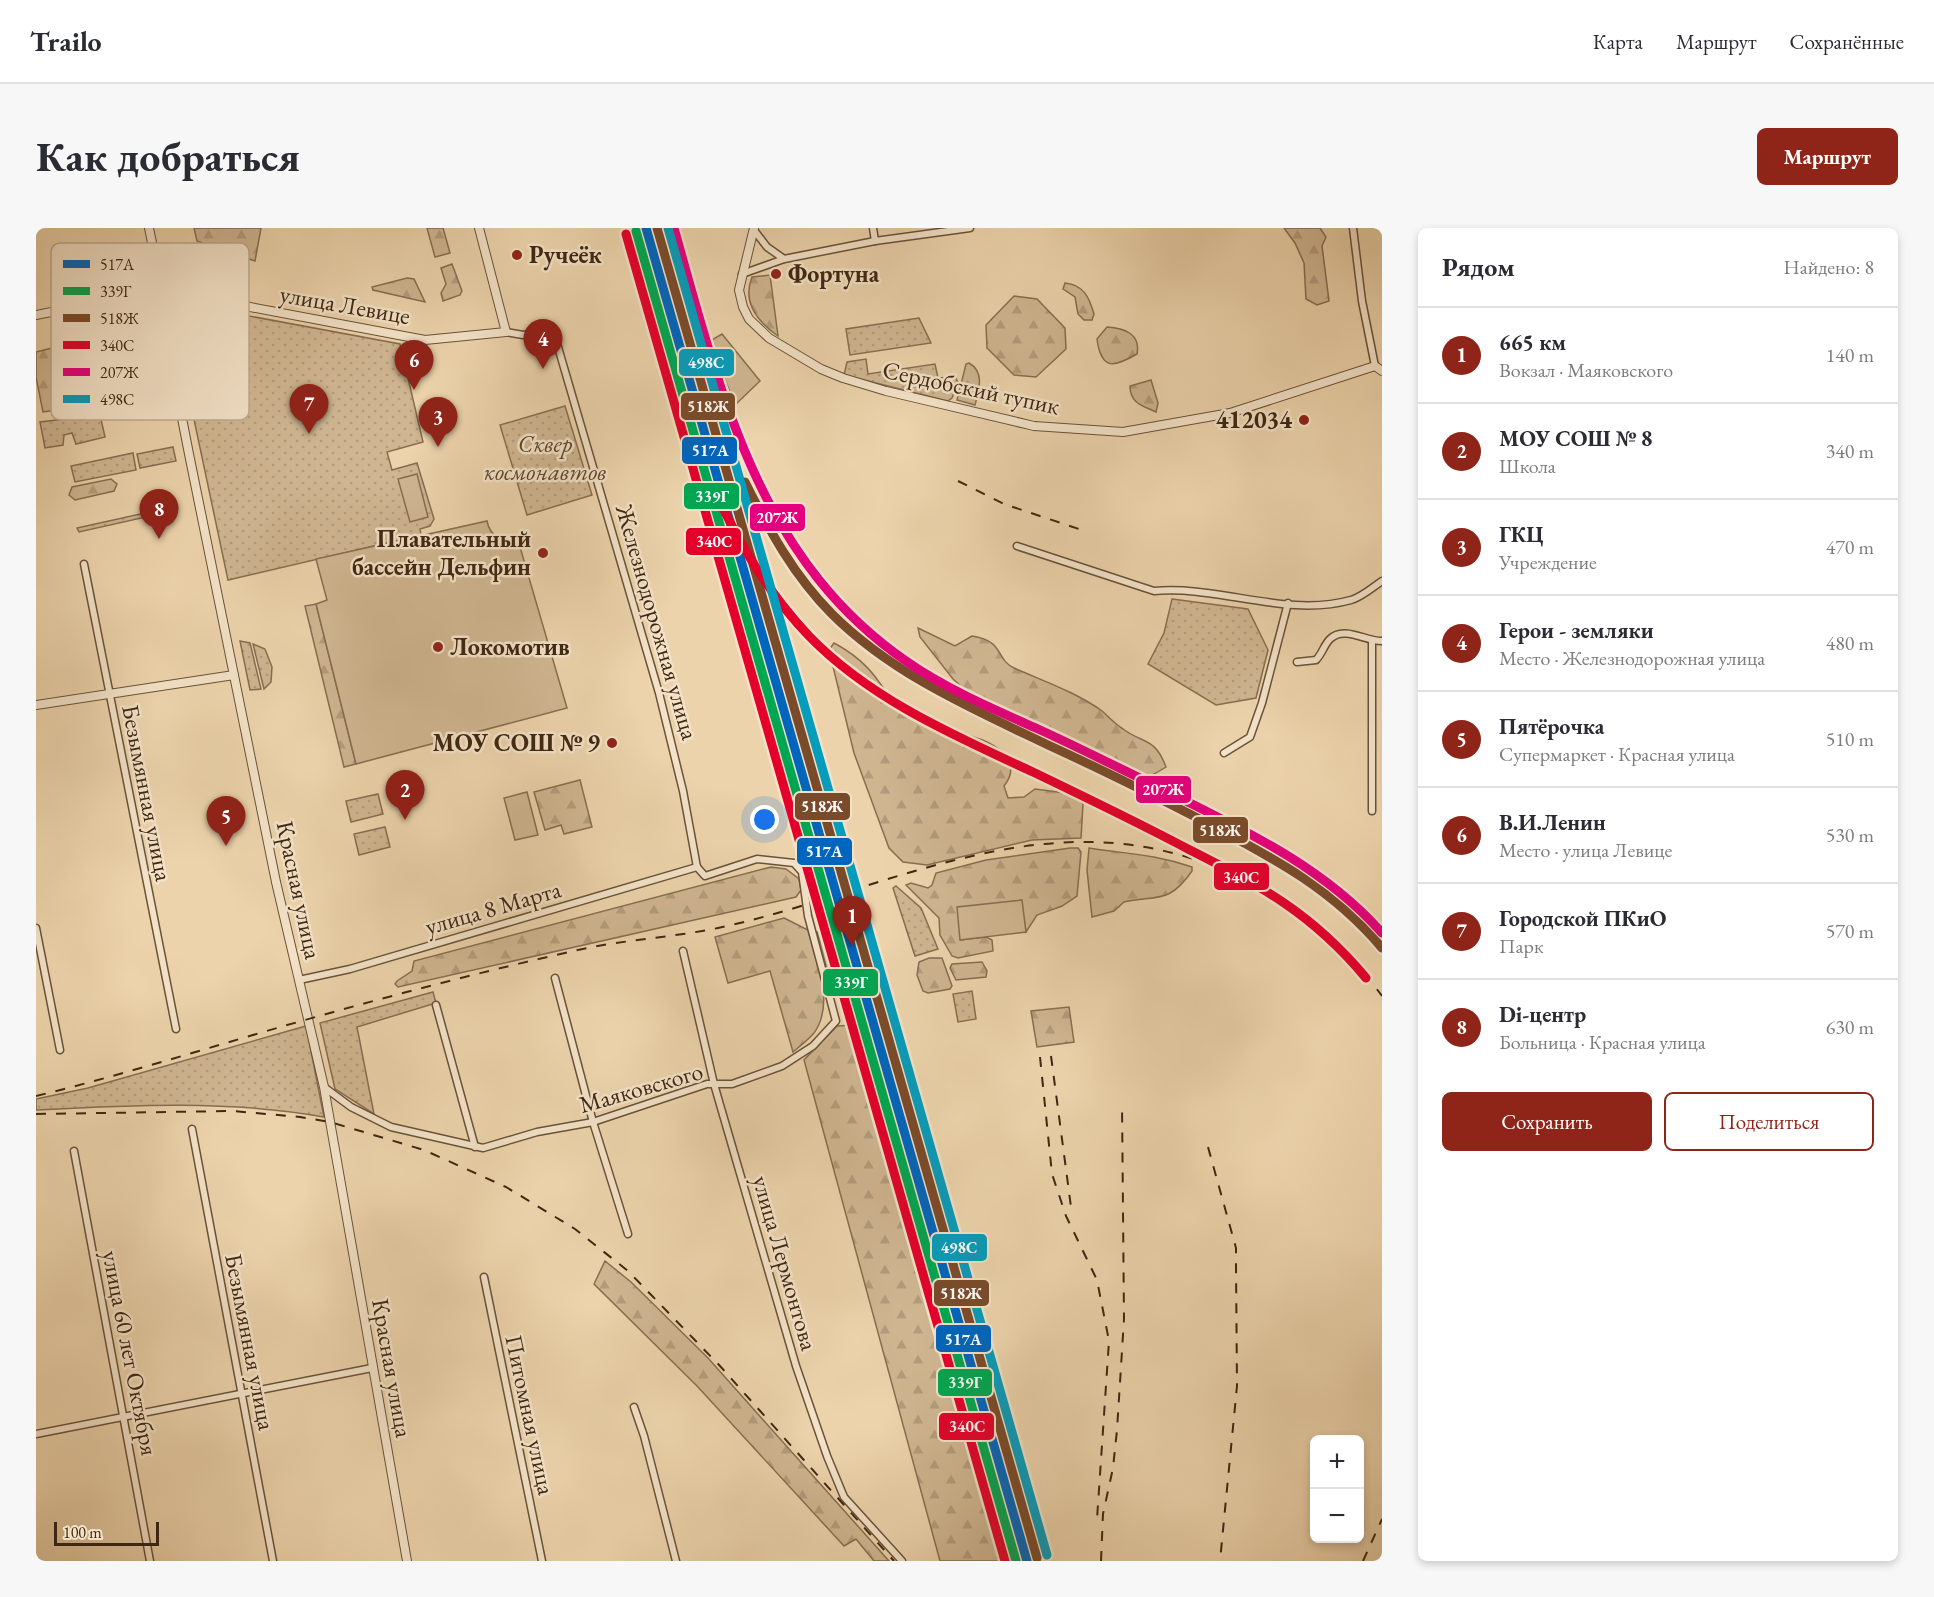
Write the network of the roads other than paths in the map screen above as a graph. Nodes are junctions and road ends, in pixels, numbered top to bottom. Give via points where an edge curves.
1 (149, 228) edge
2 (479, 228) edge
3 (873, 228) edge
4 (970, 228) edge
5 (1353, 228) edge
6 (754, 229) edge
7 (875, 241) junction
8 (152, 243) edge
9 (784, 259) junction
10 (742, 274) junction
11 (249, 306) edge
12 (51, 312) edge
13 (36, 315) edge
14 (506, 332) junction
15 (1378, 369) edge
16 (183, 420) edge
17 (1017, 546) dead end
18 (84, 564) dead end
19 (1382, 581) edge
20 (1288, 603) junction
21 (1382, 641) edge
22 (1372, 642) junction
23 (1298, 662) dead end
24 (234, 675) junction
25 (109, 694) junction
26 (36, 705) edge
27 (1224, 753) dead end
28 (1372, 811) dead end
29 (697, 867) junction
30 (36, 928) edge
31 (683, 951) dead end
32 (555, 978) dead end
33 (299, 980) junction
34 (436, 1005) dead end
35 (176, 1029) dead end
36 (60, 1050) dead end
37 (714, 1084) junction
38 (324, 1087) junction
39 (594, 1122) junction
40 (192, 1129) dead end
41 (475, 1146) junction
42 (74, 1151) dead end
43 (628, 1234) dead end
44 (484, 1276) dead end
45 (372, 1368) junction
46 (241, 1392) junction
47 (634, 1407) dead end
48 (124, 1416) junction
49 (36, 1434) edge
50 (150, 1561) edge
51 (273, 1561) edge
52 (407, 1561) edge
53 (542, 1561) edge
54 (676, 1561) edge
55 (902, 1561) edge

1 - 8 street, Красная улица
2 - 14 street
3 - 7 street
4 - 7 street
5 - 15 street via 1362,301
6 - 9 street via 767,247
6 - 10 street, Сердобский тупик
7 - 9 street
9 - 10 street
10 - 15 street, Сердобский тупик via 739,290 743,307 758,330 821,369 886,391 1034,426 1123,432 1230,413
11 - 14 street, улица Левице via 425,339
12 - 13 street, улица Левице
14 - 29 street, Железнодорожная улица via 523,335 553,330 659,693
16 - 24 street, Красная улица
17 - 20 street via 1154,591
18 - 25 street, Безымянная улица
19 - 20 street via 1353,600 1318,605
20 - 27 street via 1250,737
21 - 22 street
22 - 23 street via 1356,635 1335,635 1316,660
22 - 28 street
24 - 25 street
24 - 33 street, Красная улица
25 - 26 street
25 - 35 street, Безымянная улица
29 - 33 street, улица 8 Марта via 350,969
29 - 37 street, Маяковского via 705,876 757,859 794,863 802,872 808,916 836,1021 813,1046 782,1066 732,1084
30 - 36 street
31 - 37 street, улица Лермонтова
32 - 39 street
33 - 38 street, Красная улица
34 - 41 street
37 - 39 street, Маяковского
37 - 55 street, улица Лермонтова via 796,1366 827,1456 844,1497
38 - 41 street, Маяковского via 351,1107 391,1127
38 - 45 street, Красная улица
39 - 41 street, Маяковского via 537,1132 483,1148
39 - 43 street
40 - 46 street, Безымянная улица
42 - 48 street, улица 60 лет Октября
44 - 53 street, Питомная улица
45 - 46 street
45 - 52 street, Красная улица
46 - 48 street
46 - 51 street, Безымянная улица
47 - 54 street
48 - 49 street
48 - 50 street, улица 60 лет Октября

